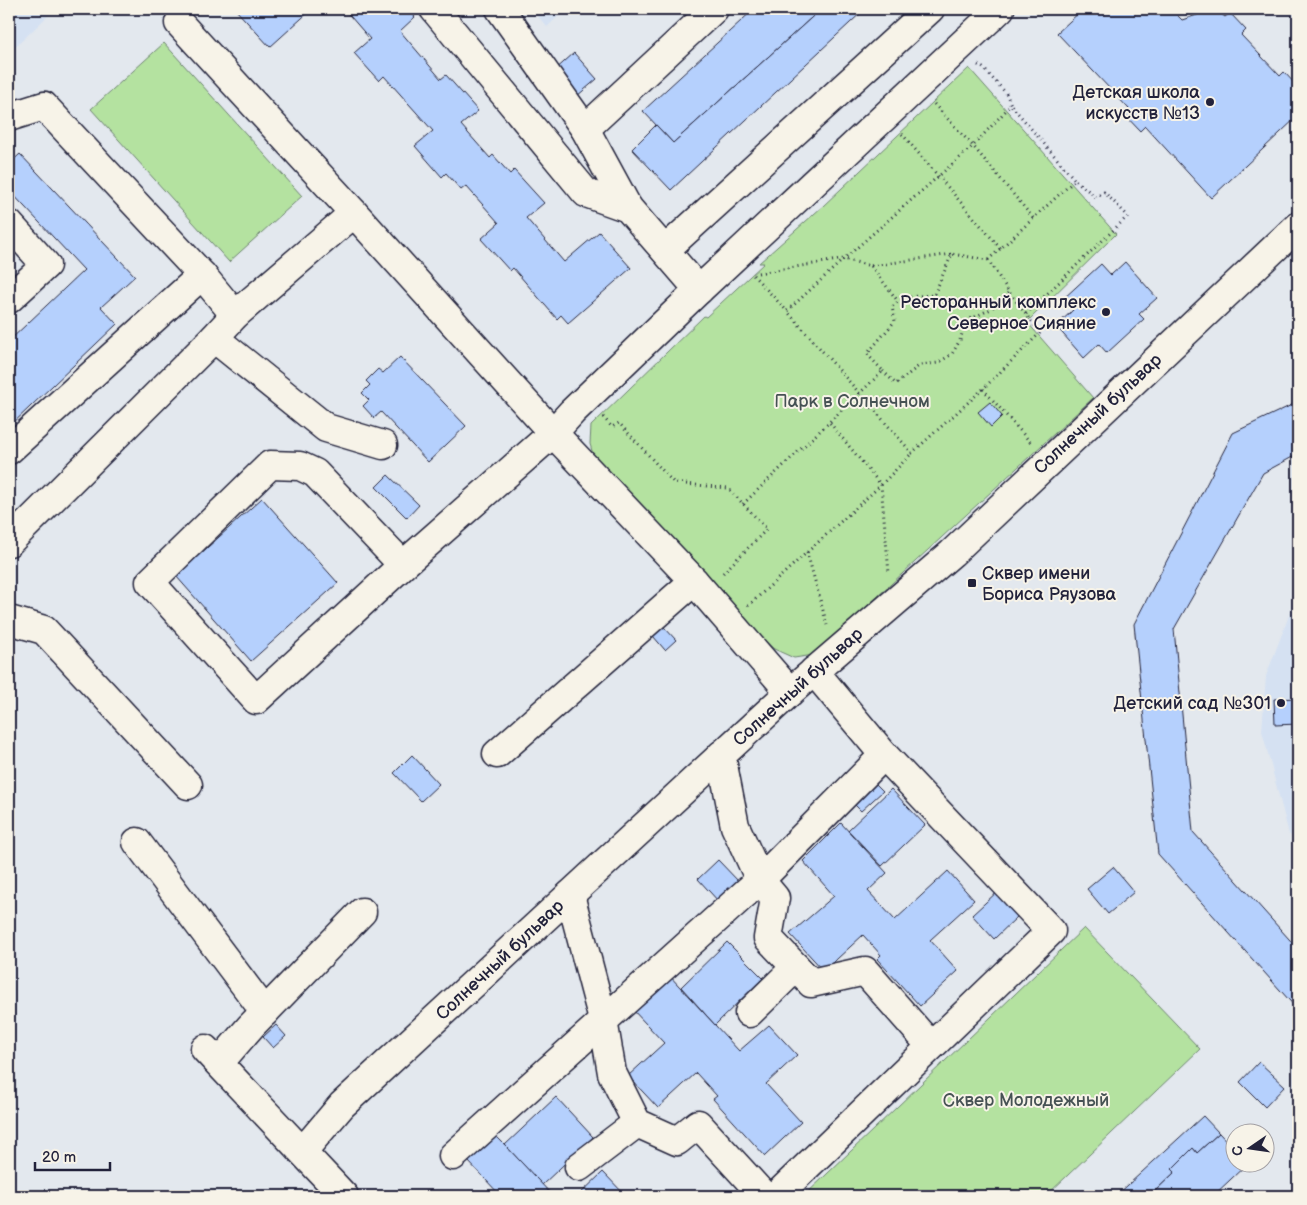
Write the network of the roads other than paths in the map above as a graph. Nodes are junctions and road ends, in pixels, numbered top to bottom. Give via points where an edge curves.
1 (434, 9) edge
2 (500, 9) edge
3 (714, 9) edge
4 (930, 9) edge
5 (1000, 9) edge
6 (179, 23) dead end
7 (9, 116) edge
8 (585, 128) junction
9 (628, 208) junction
10 (354, 213) junction
11 (9, 224) edge
12 (1298, 226) edge
13 (665, 250) junction
14 (202, 275) junction
15 (699, 290) junction
16 (9, 299) edge
17 (236, 315) junction
18 (214, 338) junction
19 (553, 433) junction
20 (382, 445) dead end
21 (9, 450) edge
22 (9, 542) edge
23 (402, 565) junction
24 (707, 579) junction
25 (9, 620) edge
26 (814, 671) junction
27 (790, 692) junction
28 (497, 754) dead end
29 (721, 755) junction
30 (884, 755) junction
31 (188, 785) dead end
32 (137, 842) dead end
33 (760, 880) junction
34 (570, 895) junction
35 (362, 912) dead end
36 (796, 967) junction
37 (265, 1012) junction
38 (749, 1014) dead end
39 (603, 1020) junction
40 (931, 1046) junction
41 (637, 1123) junction
42 (303, 1151) junction
43 (453, 1156) dead end
44 (579, 1167) dead end
45 (344, 1196) edge
46 (764, 1196) edge
47 (776, 1196) edge

1 - 9 street via 586,193
2 - 8 street
3 - 8 street
4 - 13 street
5 - 15 street
6 - 10 street
7 - 14 street via 44,106
8 - 9 street
9 - 13 street
10 - 17 street
10 - 19 street
11 - 16 street via 46,265
12 - 26 street, Солнечный бульвар via 952,553
13 - 15 street
14 - 17 street
14 - 21 street
15 - 19 street
17 - 18 street
18 - 20 street via 326,428
18 - 22 street
19 - 23 street
19 - 24 street
23 - 23 street via 315,473 300,466 270,465 150,582 256,700
24 - 27 street
24 - 28 street
25 - 31 street via 44,630
26 - 27 street, Солнечный бульвар
26 - 30 street
27 - 29 street, Солнечный бульвар
29 - 33 street via 735,826
29 - 34 street, Солнечный бульвар
30 - 33 street
30 - 40 street via 1051,931
32 - 37 street
33 - 36 street via 776,898 768,938
33 - 39 street
34 - 39 street
34 - 42 street, Солнечный бульвар via 342,1105
35 - 37 street
36 - 38 street
36 - 40 street via 810,983 865,971
37 - 42 street via 212,1056
39 - 41 street via 612,1073
39 - 43 street
40 - 47 street
41 - 44 street
41 - 46 street via 677,1141 698,1124
42 - 45 street

